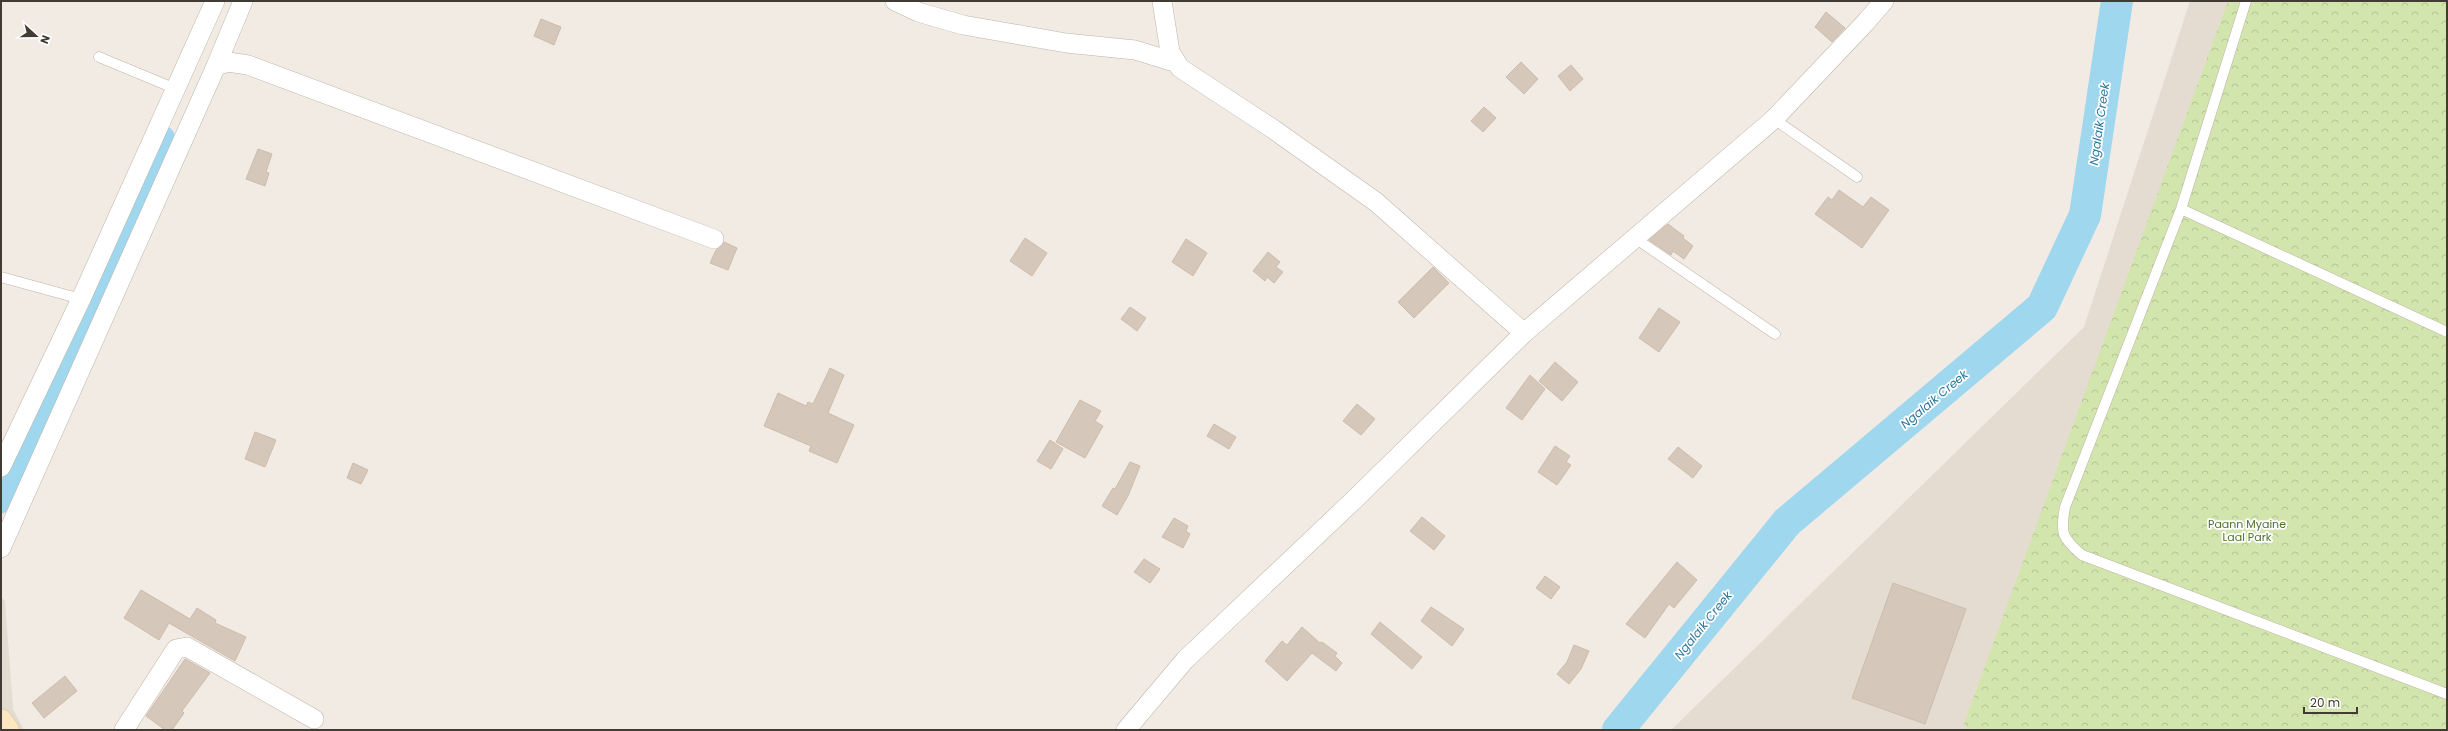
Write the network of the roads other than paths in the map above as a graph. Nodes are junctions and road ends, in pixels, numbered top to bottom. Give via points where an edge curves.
1 (215, 1) edge
2 (243, 1) edge
3 (895, 1) edge
4 (1162, 1) edge
5 (1884, 1) edge
6 (2246, 1) edge
7 (98, 58) dead end
8 (1174, 62) junction
9 (216, 66) junction
10 (176, 89) junction
11 (1774, 119) junction
12 (1857, 177) dead end
13 (2181, 209) junction
14 (1635, 238) junction
15 (714, 239) dead end
16 (1, 277) edge
17 (81, 299) junction
18 (2447, 332) edge
19 (1524, 333) junction
20 (1775, 334) dead end
21 (1, 467) edge
22 (1, 548) edge
23 (2447, 694) edge
24 (314, 719) dead end
25 (1, 720) edge
26 (8, 730) edge
27 (124, 730) edge
28 (1126, 730) edge

1 - 10 street
2 - 9 street
3 - 8 street via 918,12 963,25 1066,43 1135,50
4 - 8 street
5 - 11 street
6 - 13 lane
7 - 10 lane
8 - 19 street via 1188,74 1273,128 1376,202
9 - 15 street via 228,62 248,65
9 - 22 street
10 - 17 street
11 - 12 lane
11 - 14 street
13 - 18 lane
13 - 23 lane via 2066,507 2062,525 2067,542 2082,555
14 - 19 street
14 - 20 lane
16 - 17 lane
17 - 21 street
19 - 28 street via 1356,498 1185,660
24 - 27 street via 187,647 176,650
25 - 26 street

